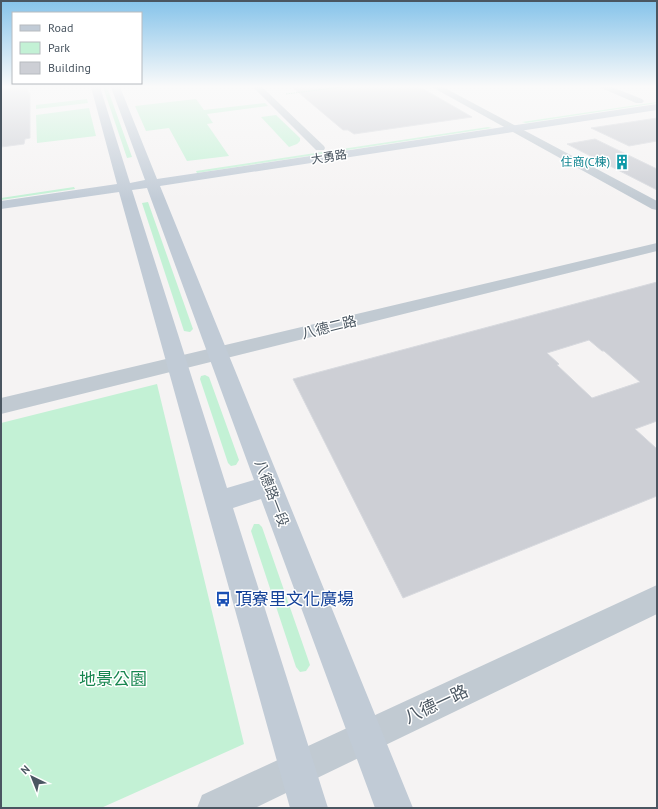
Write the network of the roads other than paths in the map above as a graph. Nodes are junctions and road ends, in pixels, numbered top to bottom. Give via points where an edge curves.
1 (107, 125) edge
2 (130, 125) edge
3 (296, 125) edge
4 (481, 125) edge
5 (505, 125) edge
6 (535, 125) edge
7 (513, 129) junction
8 (320, 148) junction
9 (151, 178) junction
10 (124, 181) junction
11 (1, 193) edge
12 (1, 204) edge
13 (657, 206) edge
14 (657, 247) edge
15 (218, 353) junction
16 (177, 363) junction
17 (1, 406) edge
18 (269, 486) junction
19 (218, 502) junction
20 (657, 599) edge
21 (366, 737) junction
22 (297, 769) junction
23 (216, 808) edge
24 (309, 808) edge
25 (394, 808) edge

1 - 10 street
2 - 9 street, 八德路一段
3 - 8 street
4 - 8 street, 大勇路
5 - 7 street
6 - 7 street, 大勇路
7 - 9 street, 大勇路
7 - 13 street
8 - 9 street, 大勇路
9 - 10 street, 大勇路
9 - 15 street, 八德路一段
10 - 11 street, 大勇路
10 - 12 street, 大勇路
10 - 16 street
14 - 15 street, 八德二路
15 - 16 street, 八德二路
15 - 18 street, 八德路一段
16 - 17 street, 八德二路
16 - 19 street
18 - 19 street
18 - 21 street, 八德路一段
19 - 22 street
20 - 21 street, 八德一路
21 - 22 street, 八德一路
21 - 25 street, 八德路一段
22 - 23 street, 八德一路
22 - 24 street

